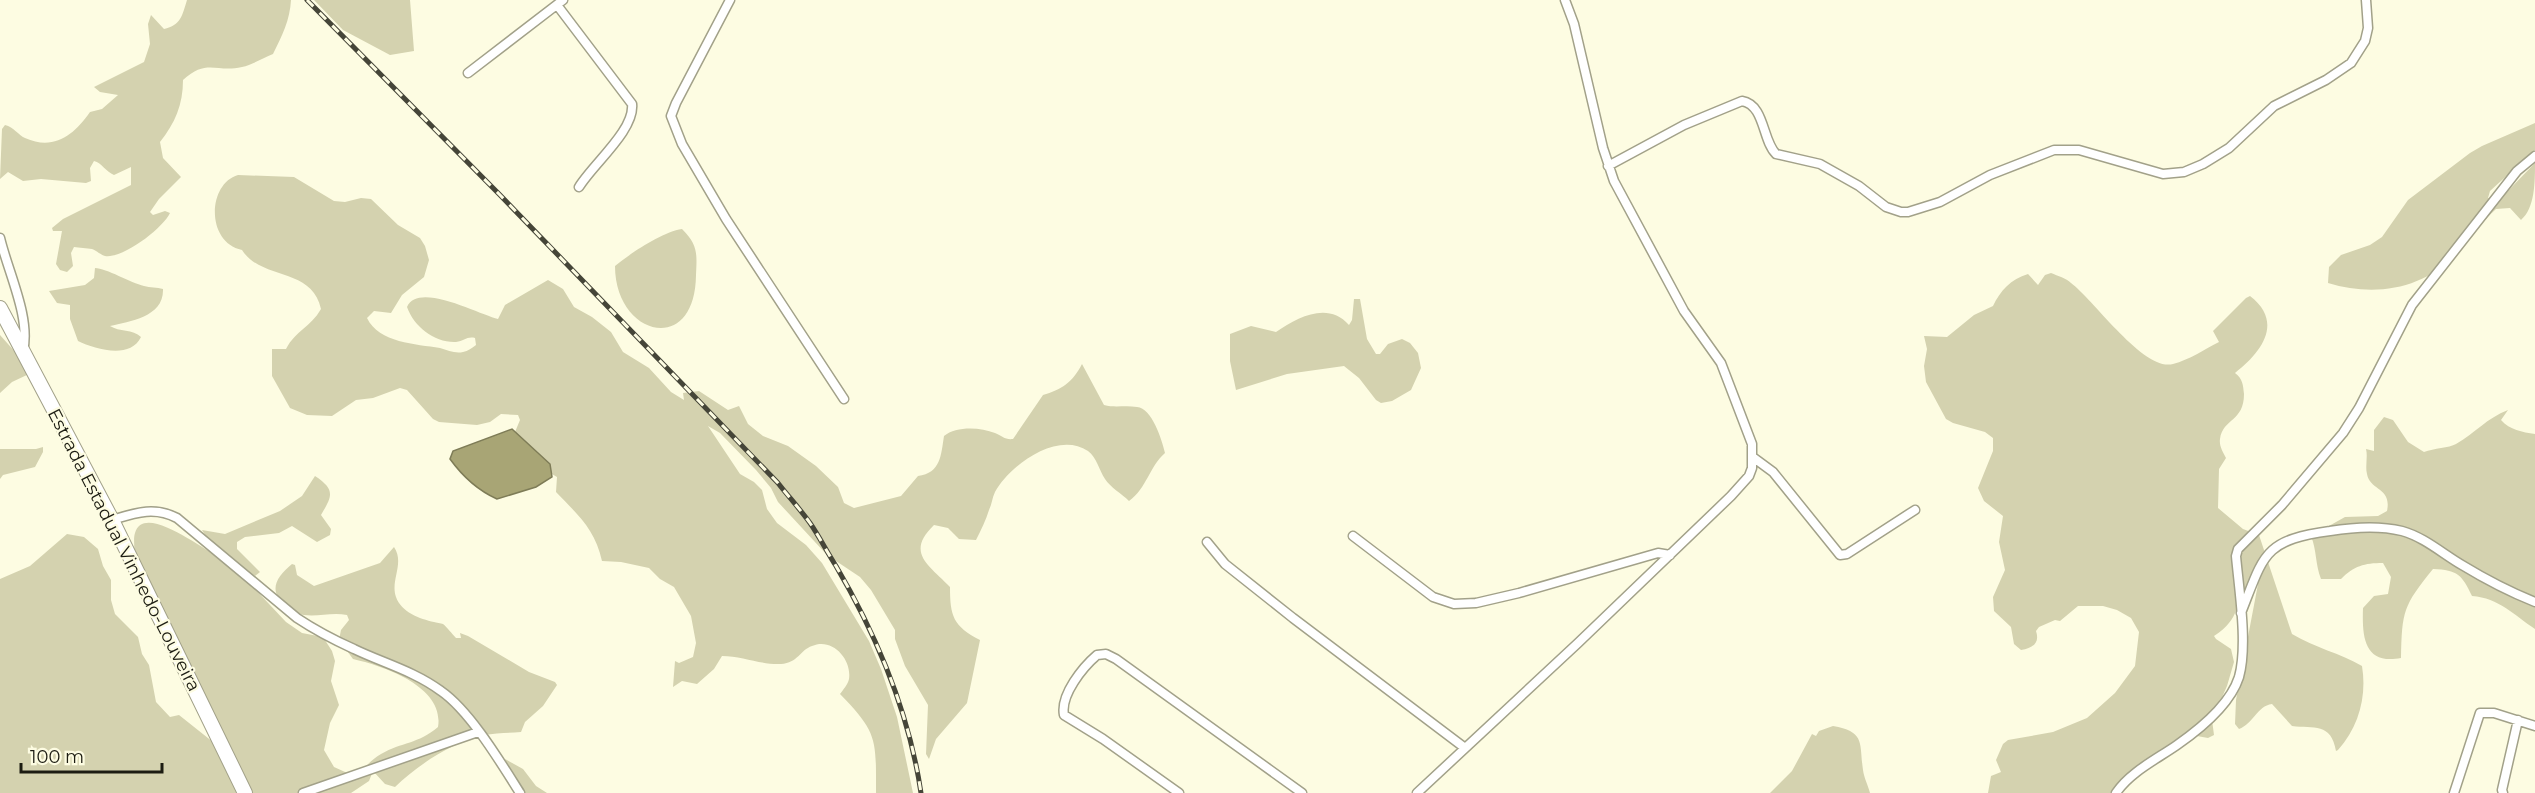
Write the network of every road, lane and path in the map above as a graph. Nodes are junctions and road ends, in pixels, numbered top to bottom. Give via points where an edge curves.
1 (730, 0) edge
2 (1565, 0) edge
3 (2366, 0) edge
4 (560, 2) edge
5 (468, 73) dead end
6 (2535, 156) edge
7 (1608, 166) junction
8 (579, 187) dead end
9 (0, 238) edge
10 (0, 308) edge
11 (23, 352) junction
12 (844, 399) dead end
13 (1754, 458) junction
14 (1915, 510) dead end
15 (112, 520) junction
16 (1353, 536) dead end
17 (1207, 542) dead end
18 (1670, 555) junction
19 (2535, 602) edge
20 (2240, 616) junction
21 (2518, 720) junction
22 (2535, 726) edge
23 (478, 732) junction
24 (1466, 748) junction
25 (245, 793) edge
26 (303, 793) edge
27 (520, 793) edge
28 (1179, 793) edge
29 (1302, 793) edge
30 (1417, 793) edge
31 (2116, 793) edge
32 (2454, 793) edge
33 (2503, 793) edge

1 - 12 street via 671,116 682,144 726,219
2 - 7 street
3 - 7 street via 2365,41 2351,63 2274,106 2229,148 2184,172 2163,174 2079,150 2054,150 1990,175 1940,202 1901,212 1886,207 1820,164 1776,154 1757,111 1742,100 1684,125
4 - 5 street
4 - 8 street via 628,97 633,111 626,129
6 - 20 street via 2517,171 2412,305 2343,433 2282,505 2238,549
7 - 13 street via 1683,311 1721,363 1742,414
9 - 11 street via 25,321
10 - 11 main road, Estrada Estadual Vinhedo-Louveira
11 - 15 main road, Estrada Estadual Vinhedo-Louveira
13 - 14 street via 1773,472 1840,555
13 - 18 street via 1743,483
15 - 23 street via 150,510 177,518 315,630 414,674 442,691
15 - 25 main road, Estrada Estadual Vinhedo-Louveira
16 - 18 street via 1433,597 1465,605 1658,553
17 - 24 street via 1225,564
18 - 24 street
19 - 20 street via 2472,571 2409,533 2384,527 2355,527 2309,534 2276,545 2258,571
20 - 31 street via 2240,669 2226,700 2208,720 2127,780
21 - 22 street
21 - 32 street via 2481,713
21 - 33 street
23 - 26 street
23 - 27 street
24 - 30 street
28 - 29 street via 1064,715 1063,705 1069,691 1097,655 1116,659

